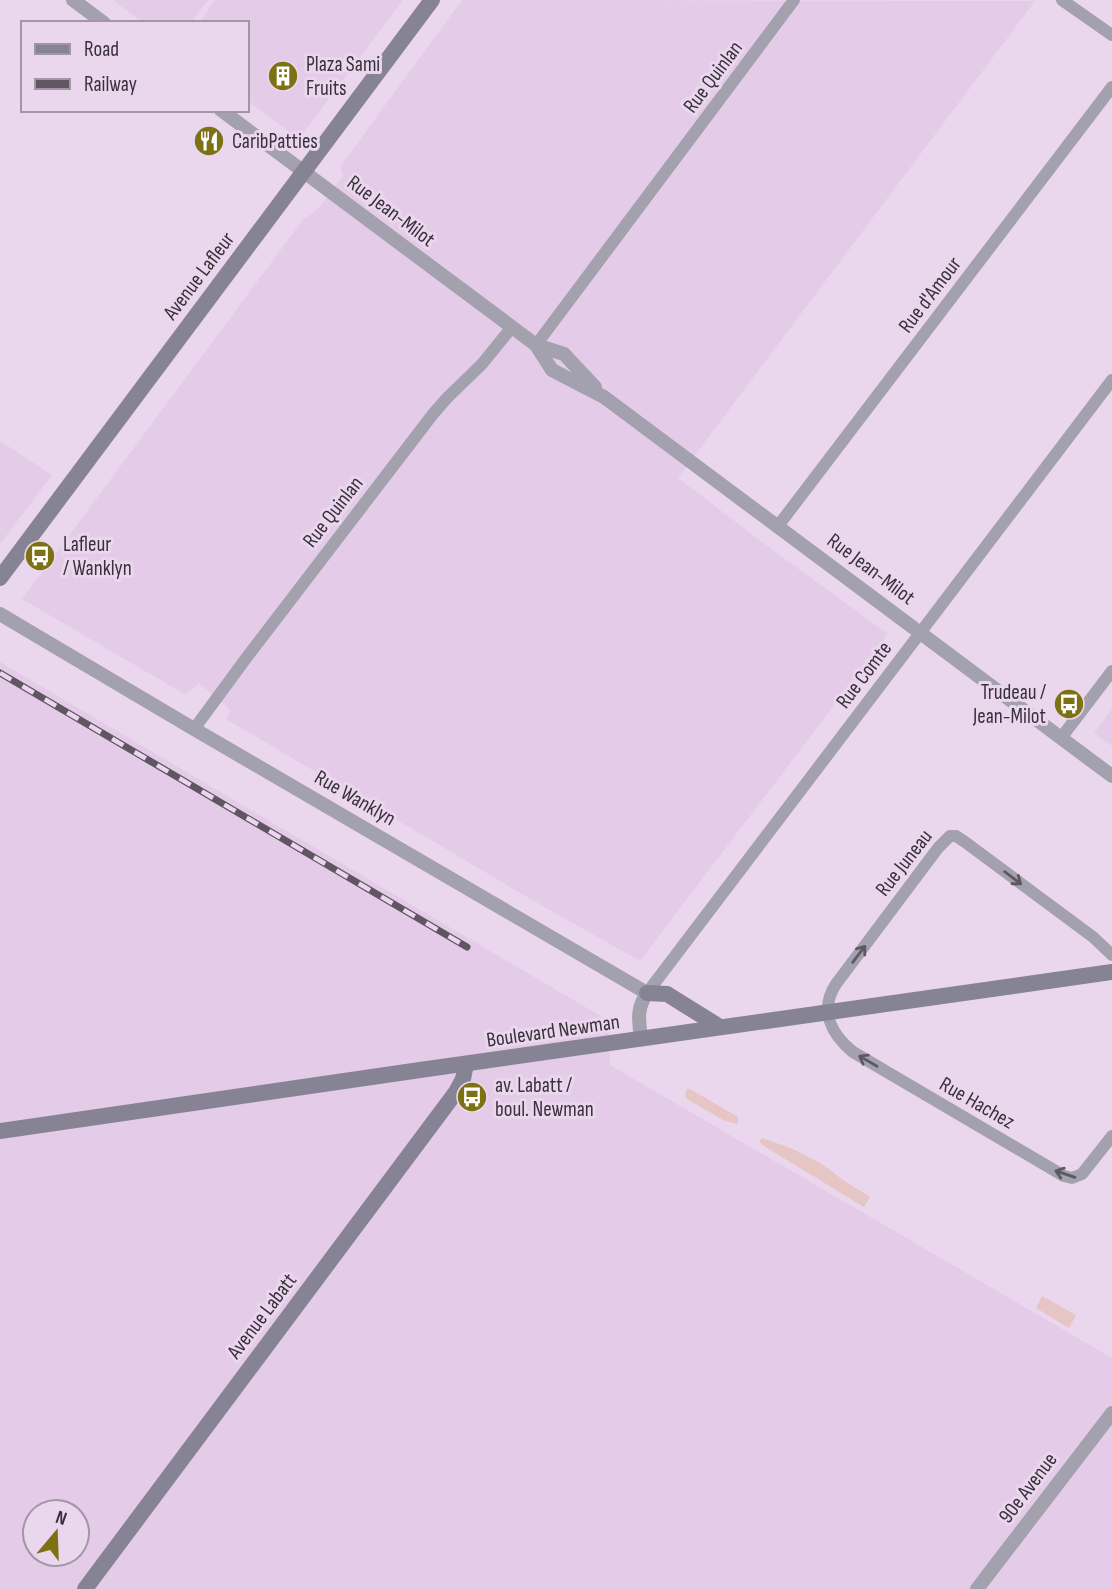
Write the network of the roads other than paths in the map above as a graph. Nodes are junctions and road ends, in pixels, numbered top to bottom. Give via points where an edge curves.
1 (74, 0) edge
2 (432, 0) edge
3 (794, 0) edge
4 (1062, 0) edge
5 (101, 21) edge
6 (1112, 35) edge
7 (1112, 87) edge
8 (224, 112) edge
9 (303, 172) junction
10 (512, 327) junction
11 (536, 345) junction
12 (1112, 380) edge
13 (778, 526) junction
14 (0, 578) edge
15 (0, 614) edge
16 (920, 632) junction
17 (1112, 671) edge
18 (194, 729) junction
19 (1061, 738) junction
20 (1112, 776) edge
21 (1112, 955) edge
22 (1112, 972) edge
23 (647, 993) junction
24 (828, 1013) junction
25 (720, 1027) junction
26 (641, 1039) junction
27 (466, 1064) junction
28 (0, 1131) edge
29 (1112, 1136) edge
30 (1112, 1413) edge
31 (85, 1589) edge
32 (977, 1589) edge

1 - 5 street
2 - 9 main road, Avenue Lafleur
3 - 11 street, Rue Quinlan
4 - 6 street
7 - 13 street, Rue d'Amour
8 - 9 street, Rue Jean-Milot
9 - 10 street, Rue Jean-Milot
9 - 14 main road, Avenue Lafleur
10 - 11 street, Rue Jean-Milot
10 - 18 street, Rue Quinlan via 433,414
11 - 13 street, Rue Jean-Milot via 564,354 604,397
12 - 16 street, Rue Comte
13 - 16 street, Rue Jean-Milot
15 - 18 street, Rue Wanklyn
16 - 19 street, Rue Jean-Milot
16 - 23 street, Rue Comte
17 - 19 street
18 - 23 street, Rue Wanklyn
19 - 20 street, Rue Jean-Milot
24 -> 21 street, Rue Juneau via 836,984 950,836 956,836
22 - 24 main road, Boulevard Newman
23 - 25 main road via 667,994
23 - 26 street via 638,1014
24 - 25 main road, Boulevard Newman
29 -> 24 street, Rue Hachez via 1082,1174 1064,1176 853,1052 837,1034
25 - 26 main road, Boulevard Newman
26 - 27 main road, Boulevard Newman
27 - 28 main road, Boulevard Newman
27 - 31 main road, Avenue Labatt via 456,1092
30 - 32 street, 90e Avenue

